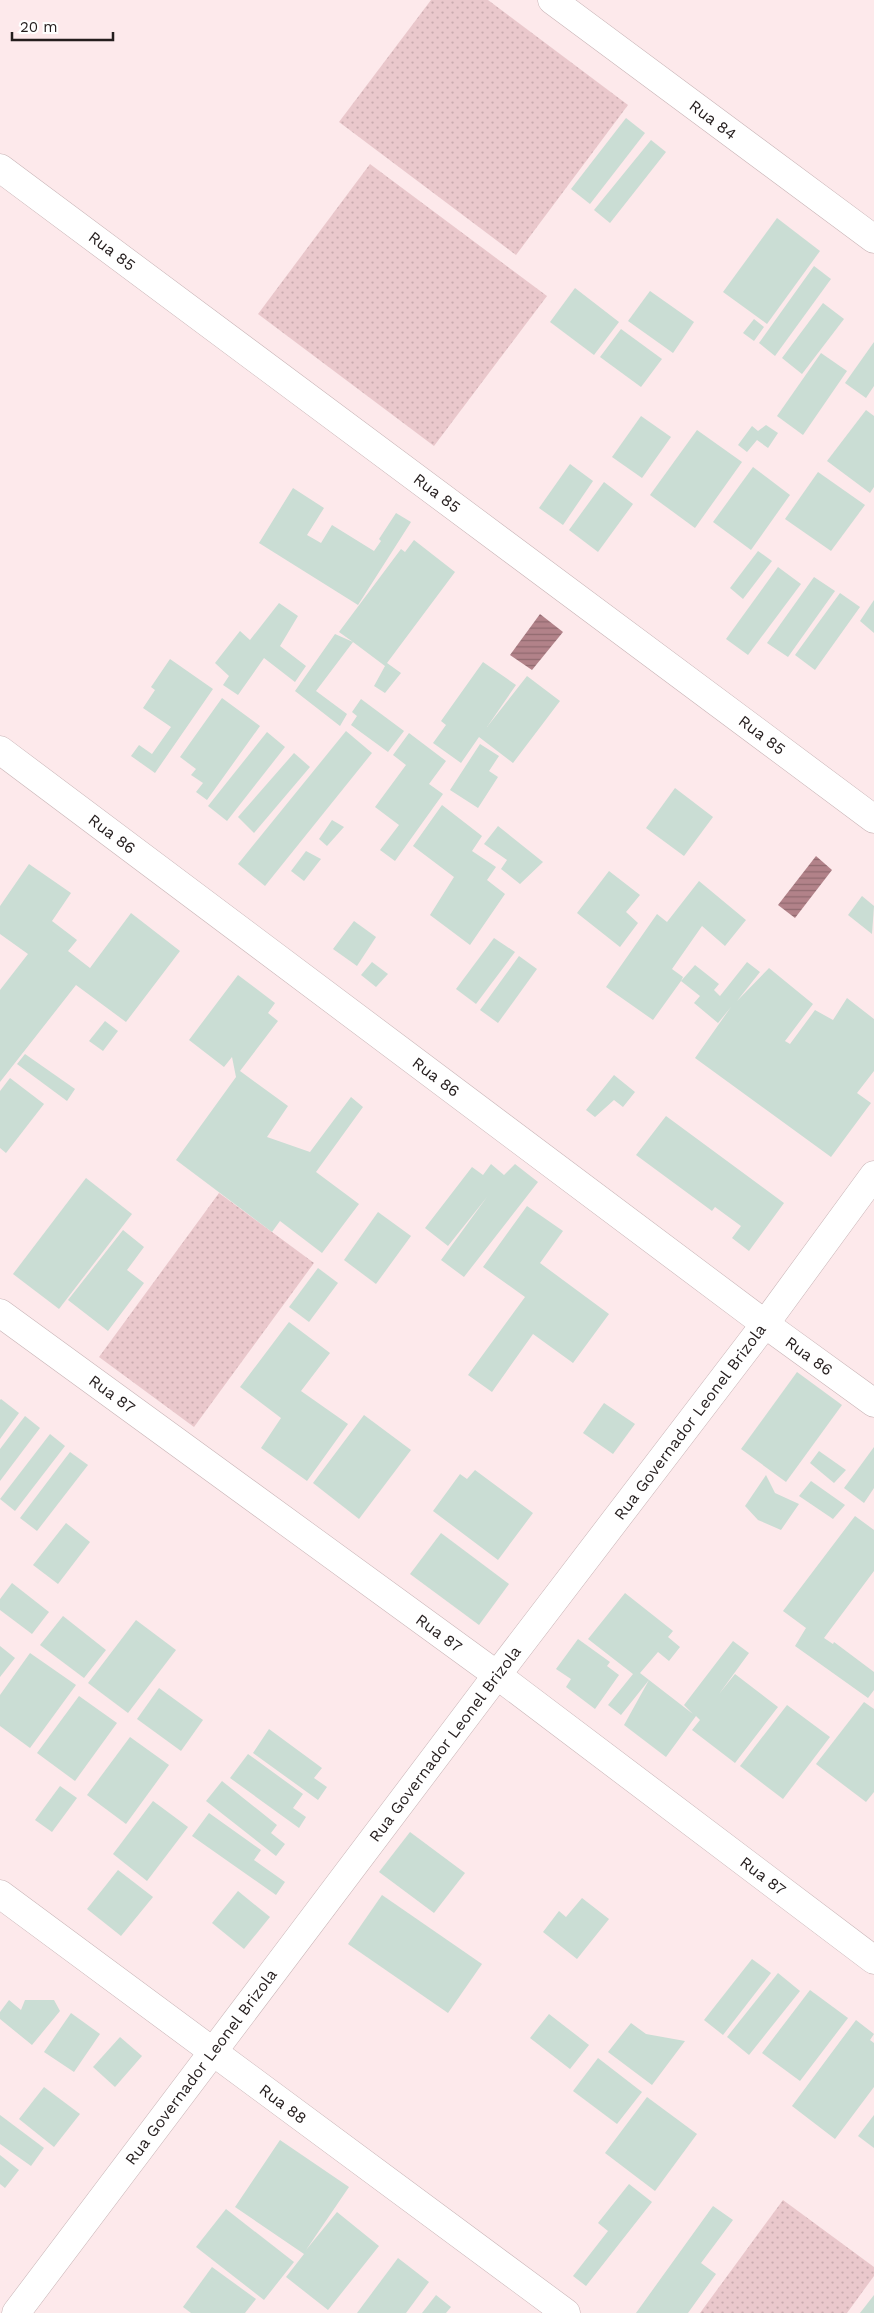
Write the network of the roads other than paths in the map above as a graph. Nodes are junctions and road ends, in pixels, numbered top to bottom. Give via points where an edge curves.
1 (552, 0) edge
2 (0, 168) edge
3 (874, 239) edge
4 (0, 750) edge
5 (874, 819) edge
6 (874, 1175) edge
7 (0, 1313) edge
8 (765, 1324) junction
9 (874, 1403) edge
10 (497, 1675) junction
11 (0, 1894) edge
12 (874, 1960) edge
13 (213, 2052) junction
14 (16, 2313) edge
15 (566, 2313) edge

1 - 3 street, Rua 84
2 - 5 street, Rua 85
4 - 8 street, Rua 86
6 - 8 street, Rua Governador Leonel Brizola
7 - 10 street, Rua 87
8 - 9 street, Rua 86
8 - 10 street, Rua Governador Leonel Brizola
10 - 12 street, Rua 87
10 - 13 street, Rua Governador Leonel Brizola
11 - 13 street, Rua 88
13 - 14 street, Rua Governador Leonel Brizola
13 - 15 street, Rua 88

